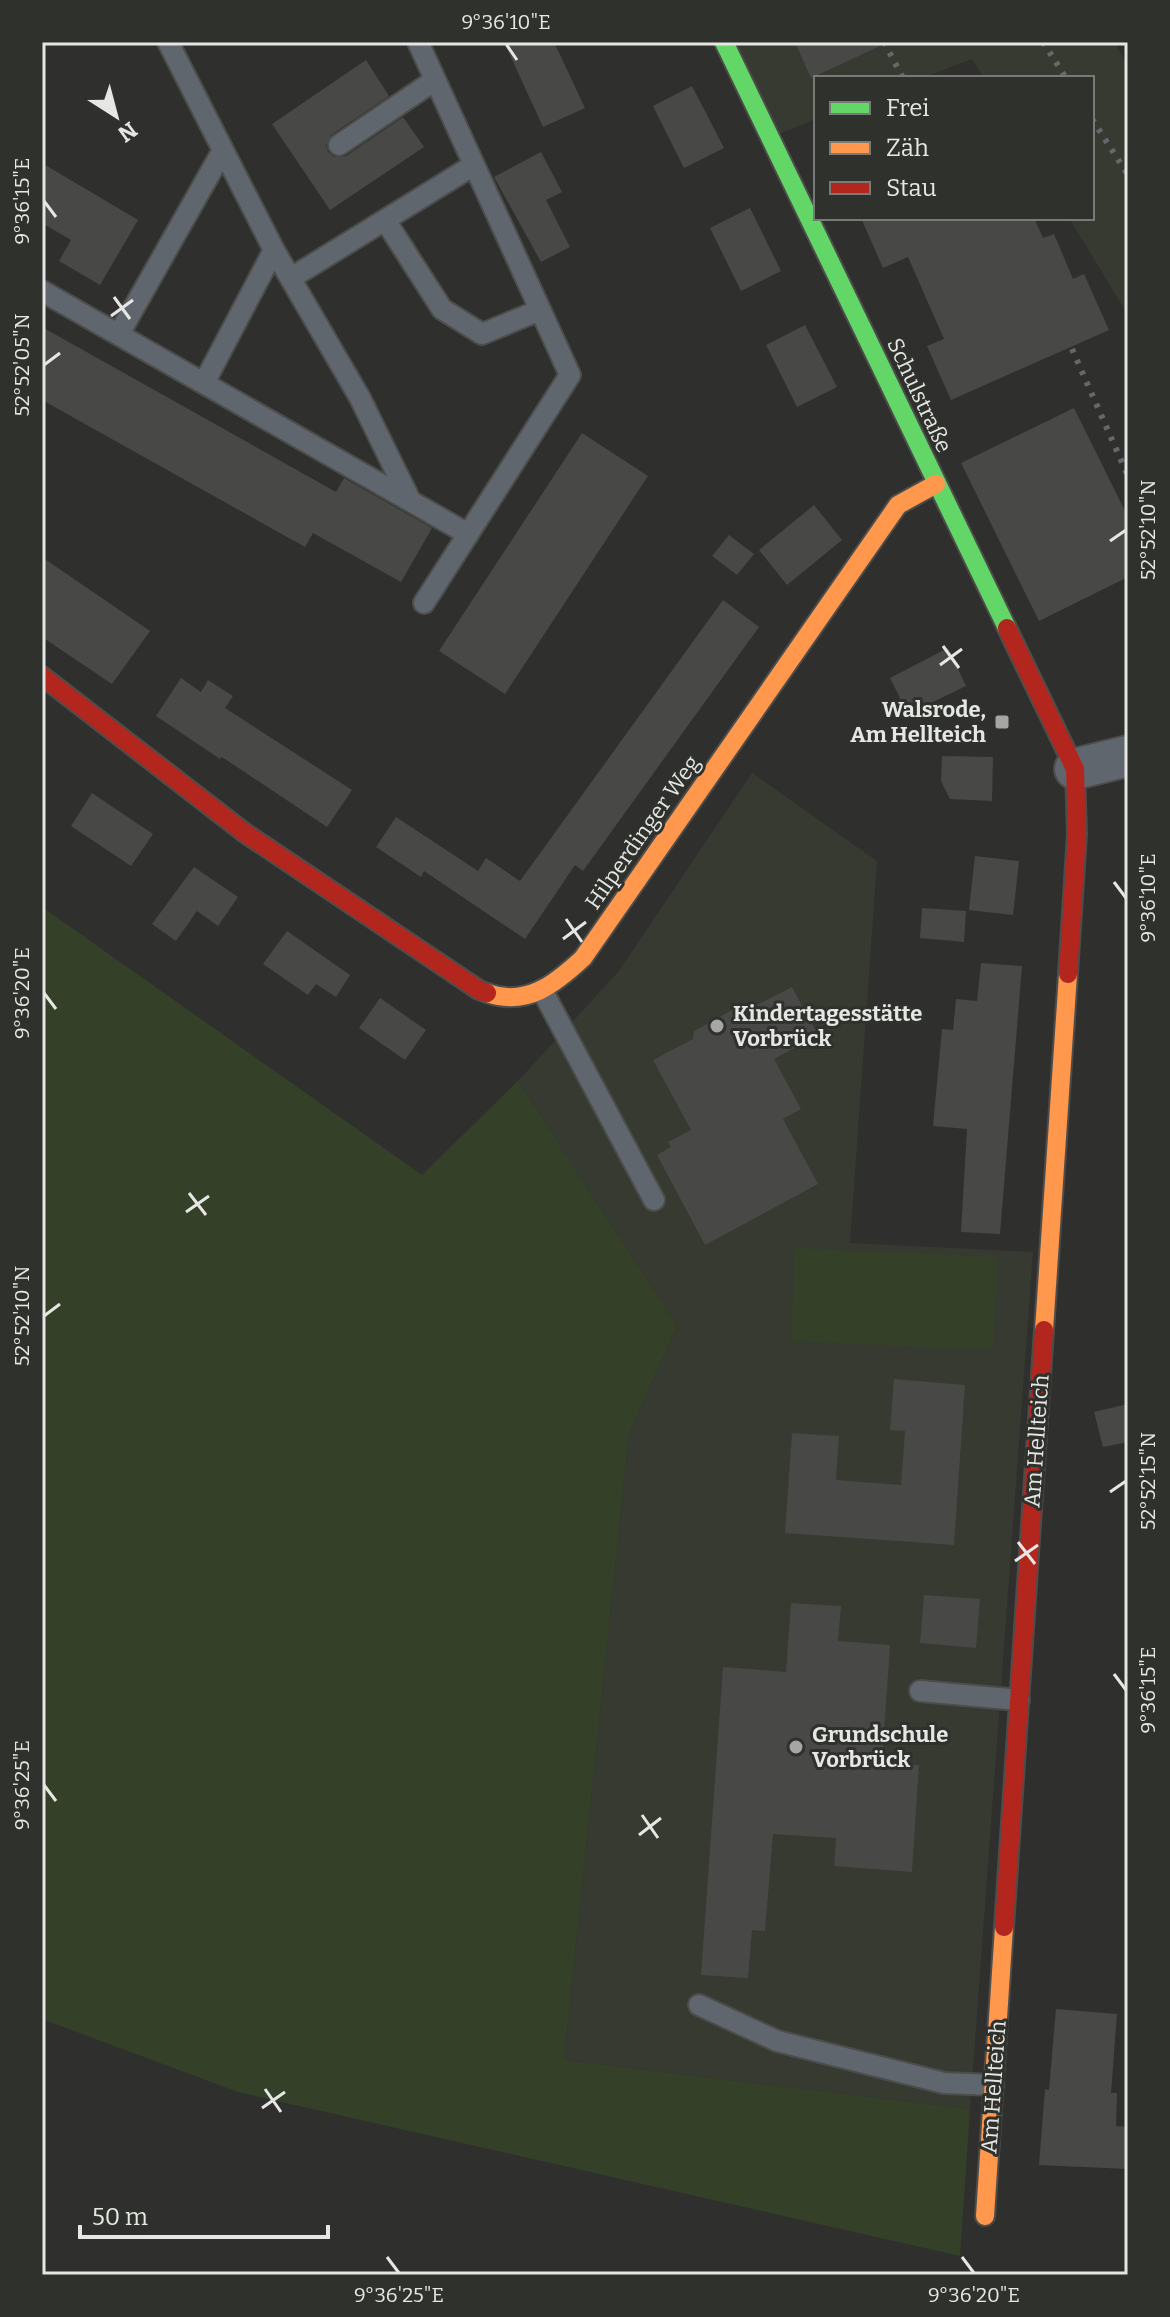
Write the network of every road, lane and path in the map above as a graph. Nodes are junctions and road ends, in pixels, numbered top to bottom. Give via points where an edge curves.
1 (168, 42) edge
2 (418, 42) edge
3 (724, 42) edge
4 (435, 80) junction
5 (339, 145) dead end
6 (222, 152) junction
7 (474, 165) junction
8 (385, 220) junction
9 (274, 250) junction
10 (291, 278) junction
11 (42, 291) edge
12 (540, 310) junction
13 (119, 334) junction
14 (204, 383) junction
15 (936, 484) junction
16 (409, 498) junction
17 (468, 534) junction
18 (424, 603) dead end
19 (42, 676) edge
20 (1128, 756) edge
21 (1075, 769) junction
22 (542, 990) junction
23 (654, 1200) dead end
24 (920, 1691) dead end
25 (1019, 1700) junction
26 (699, 2005) dead end
27 (993, 2085) junction
28 (985, 2216) dead end

1 - 6 lane
2 - 4 lane
3 - 15 street, Schulstraße
4 - 5 lane
4 - 7 lane
6 - 9 lane
6 - 13 lane
7 - 8 lane
7 - 12 lane
8 - 10 lane
8 - 12 lane via 442,309 482,334
9 - 10 lane
9 - 14 lane
10 - 16 lane via 360,398
11 - 13 lane
12 - 17 lane via 570,375
13 - 14 lane
14 - 16 lane
15 - 21 street, Schulstraße
15 - 22 street, Hilperdinger Weg via 898,505 583,958
16 - 17 lane
17 - 18 lane
19 - 22 street, Hilperdinger Weg via 245,833 479,990 499,998 525,998
20 - 21 street
21 - 25 street, Am Hellteich via 1077,834
22 - 23 lane
24 - 25 lane
25 - 27 street, Am Hellteich
26 - 27 lane via 777,2041 944,2083
27 - 28 street, Am Hellteich

